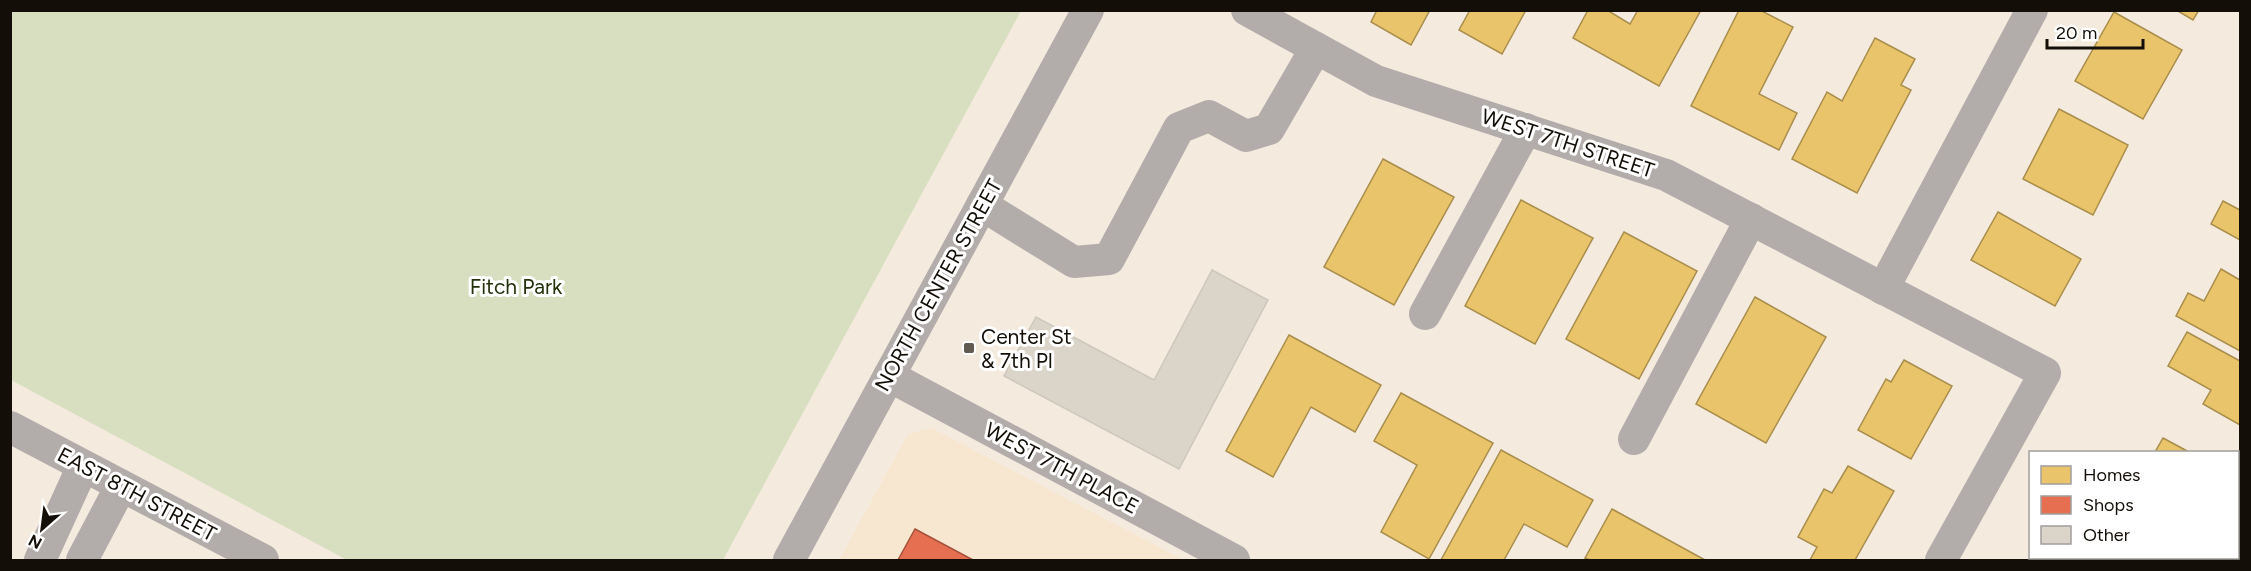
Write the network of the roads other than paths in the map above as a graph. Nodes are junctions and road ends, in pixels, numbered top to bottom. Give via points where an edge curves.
1 (1088, 10) edge
2 (1246, 10) edge
3 (2032, 10) edge
4 (1316, 48) junction
5 (1526, 129) junction
6 (982, 205) junction
7 (1751, 219) junction
8 (1883, 289) junction
9 (1425, 314) dead end
10 (889, 376) junction
11 (10, 427) edge
12 (1634, 439) dead end
13 (83, 466) junction
14 (121, 486) junction
15 (1184, 549) edge
16 (40, 561) edge
17 (82, 561) edge
18 (263, 561) edge
19 (789, 561) edge
20 (1234, 561) edge
21 (1941, 561) edge

1 - 6 street, NORTH CENTER STREET
2 - 4 street, WEST 7TH STREET
3 - 8 street
4 - 5 street, WEST 7TH STREET via 1376,81
4 - 6 street via 1269,129 1246,136 1209,116 1179,128 1108,260 1074,262
5 - 7 street, WEST 7TH STREET via 1666,175
5 - 9 street
6 - 10 street, NORTH CENTER STREET
7 - 8 street, WEST 7TH STREET
7 - 12 street
8 - 21 street, WEST 7TH STREET via 2045,373
10 - 15 street, WEST 7TH PLACE
10 - 19 street, NORTH CENTER STREET
11 - 13 street, EAST 8TH STREET
13 - 14 street, EAST 8TH STREET
13 - 16 street
14 - 17 street
14 - 18 street, EAST 8TH STREET
15 - 20 street, WEST 7TH PLACE

